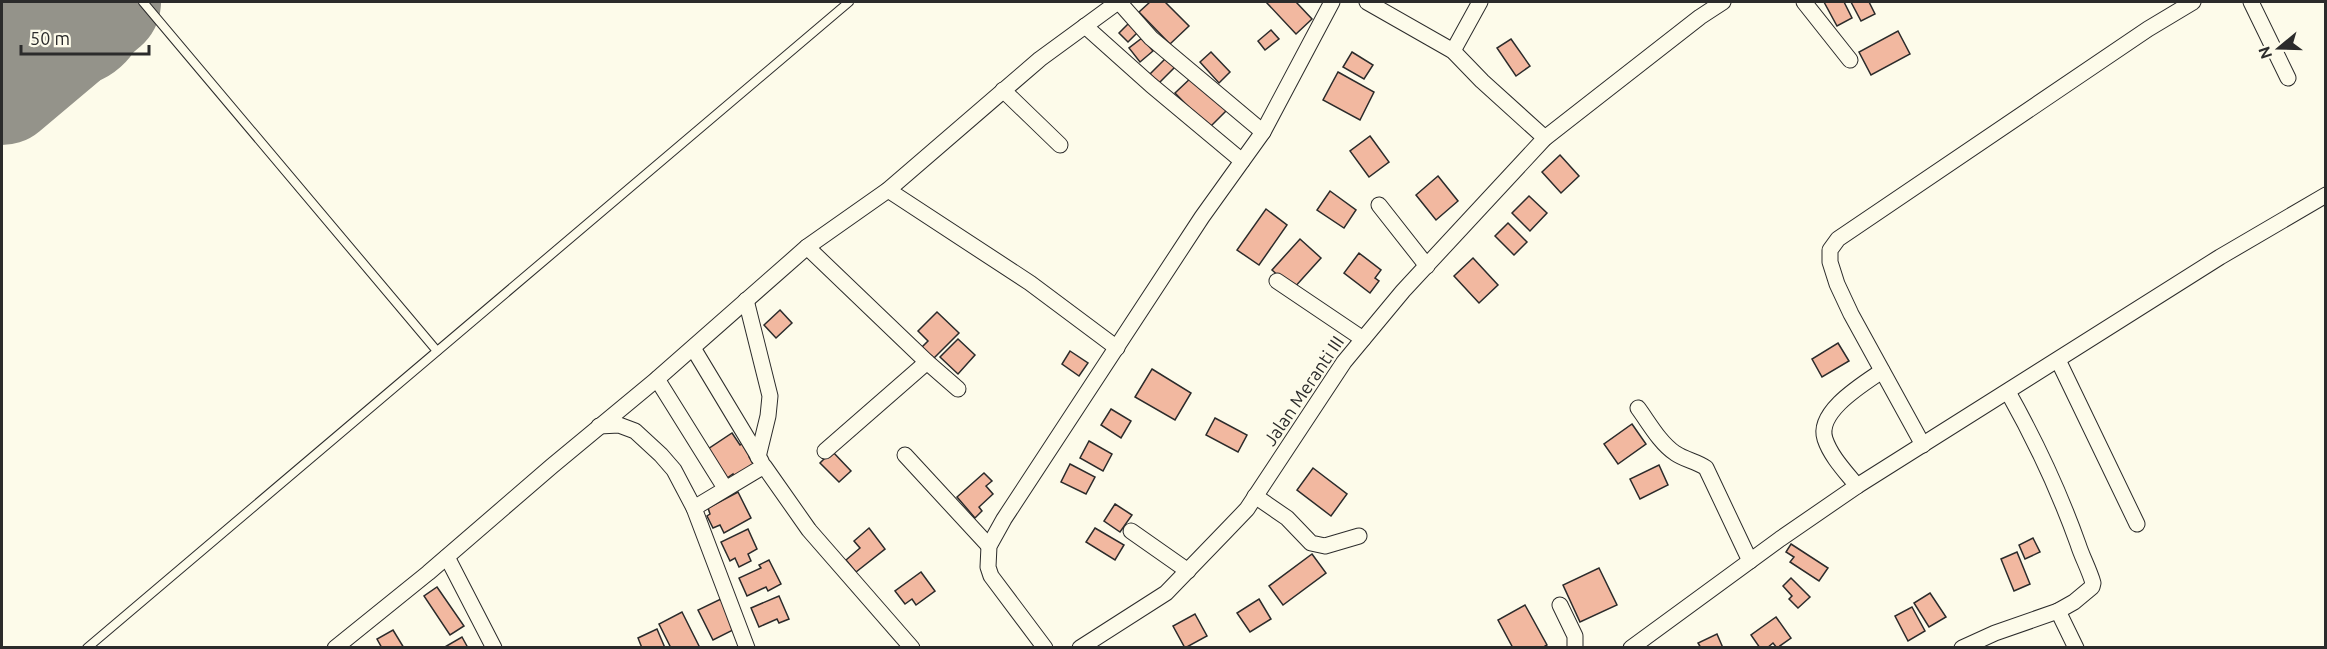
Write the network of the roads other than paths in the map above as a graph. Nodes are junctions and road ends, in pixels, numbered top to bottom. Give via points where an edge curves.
1 (143, 2) edge
2 (849, 2) edge
3 (1118, 2) edge
4 (1332, 2) edge
5 (1367, 2) edge
6 (1480, 2) edge
7 (1723, 2) edge
8 (1804, 2) edge
9 (2193, 2) edge
10 (2251, 2) edge
11 (1085, 26) junction
12 (1453, 51) junction
13 (1850, 60) dead end
14 (2288, 78) dead end
15 (1003, 90) junction
16 (1263, 132) junction
17 (1545, 138) junction
18 (1060, 145) dead end
19 (1242, 161) junction
20 (888, 190) junction
21 (2325, 195) edge
22 (1379, 205) dead end
23 (807, 247) junction
24 (1427, 266) junction
25 (1277, 281) dead end
26 (746, 300) junction
27 (1364, 339) junction
28 (693, 348) junction
29 (1117, 348) junction
30 (437, 351) junction
31 (2058, 360) junction
32 (927, 362) junction
33 (1882, 370) junction
34 (657, 379) junction
35 (958, 390) dead end
36 (2008, 392) junction
37 (1638, 408) dead end
38 (599, 426) junction
39 (1923, 445) junction
40 (825, 451) dead end
41 (905, 455) dead end
42 (761, 461) junction
43 (1857, 486) junction
44 (725, 488) junction
45 (1255, 496) junction
46 (694, 508) junction
47 (2137, 524) dead end
48 (1131, 531) dead end
49 (1359, 536) dead end
50 (989, 546) junction
51 (447, 556) junction
52 (1750, 561) junction
53 (1188, 571) junction
54 (1560, 605) dead end
55 (2058, 611) junction
56 (87, 648) edge
57 (335, 648) edge
58 (494, 648) edge
59 (747, 648) edge
60 (912, 648) edge
61 (1045, 648) edge
62 (1080, 648) edge
63 (1575, 648) edge
64 (1632, 648) edge
65 (1962, 648) edge
66 (2076, 648) edge

1 - 30 lane
2 - 30 lane
3 - 11 street
3 - 16 street via 1151,38
4 - 16 street
5 - 12 street
6 - 12 street
7 - 17 street, Jalan Meranti III
8 - 13 street
9 - 33 street via 1838,239 1830,250 1830,262
10 - 14 street
11 - 15 street
11 - 19 street
12 - 17 street
15 - 18 street
15 - 20 street
16 - 19 street
17 - 24 street, Jalan Meranti III
19 - 29 street
20 - 23 street
20 - 29 street via 1030,284
21 - 31 street
22 - 24 street
23 - 26 street
23 - 32 street
24 - 27 street, Jalan Meranti III
25 - 27 street
26 - 28 street
26 - 42 street via 770,396
27 - 45 street, Jalan Meranti III via 1344,362
28 - 34 street
28 - 42 street
29 - 50 street
30 - 56 lane
31 - 36 street
31 - 47 street
32 - 35 street
32 - 40 street
33 - 39 street
33 - 43 street via 1836,407 1823,431 1840,465
34 - 38 street
34 - 44 street
36 - 39 street
36 - 55 street via 2050,475 2093,583
37 - 52 street via 1666,446 1706,468
38 - 46 street via 619,425 635,430 674,470
38 - 51 street
39 - 43 street
41 - 50 street
42 - 44 street
42 - 60 street via 808,530
43 - 52 street
44 - 46 street
45 - 49 street via 1287,518 1311,543 1325,546
45 - 53 street, Jalan Meranti III
46 - 59 street
48 - 53 street
50 - 61 street via 987,567 991,576
51 - 57 street
51 - 58 street
52 - 64 street
53 - 62 street, Jalan Meranti III via 1166,593
54 - 63 street via 1575,636
55 - 65 street
55 - 66 street

